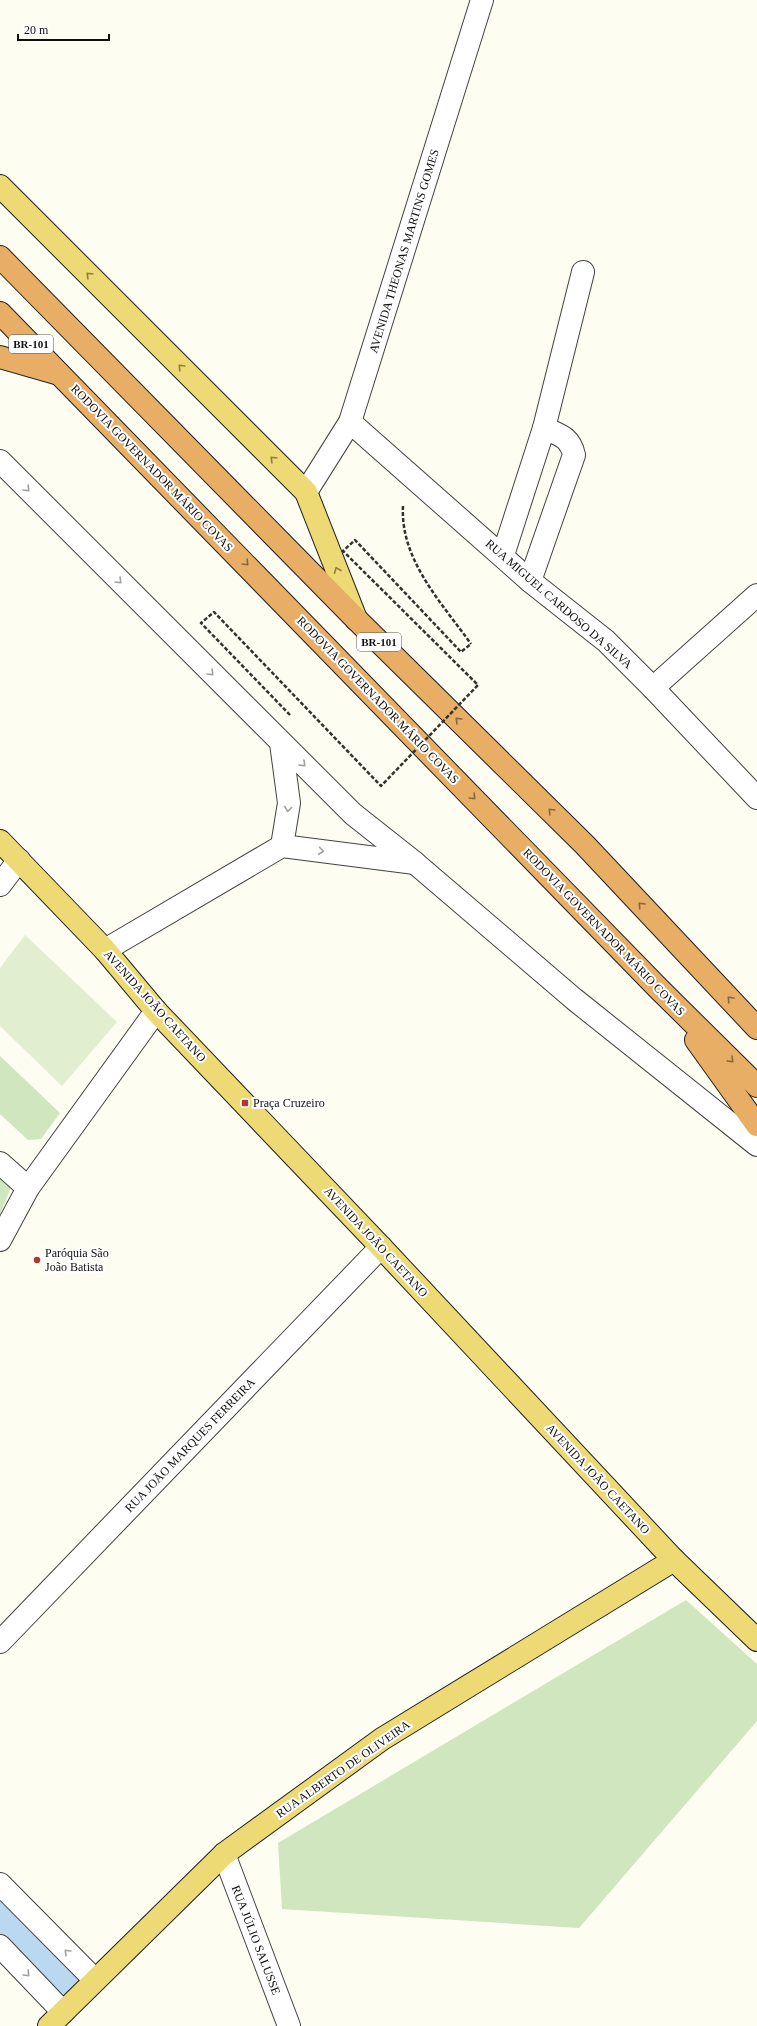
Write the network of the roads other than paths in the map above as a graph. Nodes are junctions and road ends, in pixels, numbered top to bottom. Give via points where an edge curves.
1 (482, 0) edge
2 (0, 186) edge
3 (0, 257) edge
4 (583, 272) dead end
5 (0, 313) edge
6 (0, 357) edge
7 (62, 375) junction
8 (350, 422) junction
9 (544, 428) junction
10 (0, 461) edge
11 (306, 492) junction
12 (503, 555) junction
13 (530, 581) junction
14 (757, 595) edge
15 (356, 619) junction
16 (653, 688) junction
17 (281, 743) junction
18 (757, 798) edge
19 (0, 841) edge
20 (282, 846) junction
21 (19, 860) junction
22 (415, 863) junction
23 (0, 885) edge
24 (105, 950) junction
25 (659, 989) junction
26 (156, 1011) junction
27 (757, 1028) edge
28 (757, 1086) edge
29 (757, 1125) edge
30 (757, 1145) edge
31 (0, 1163) edge
32 (28, 1188) junction
33 (0, 1240) edge
34 (380, 1247) junction
35 (674, 1560) junction
36 (757, 1640) edge
37 (0, 1642) edge
38 (224, 1854) junction
39 (0, 1884) edge
40 (0, 1946) edge
41 (95, 1980) junction
42 (56, 2019) edge
43 (289, 2026) edge

1 - 8 street, AVENIDA THEONAS MARTINS GOMES
11 -> 2 main road
3 - 15 highway, BR-101
4 - 9 street
5 - 7 highway, RODOVIA GOVERNADOR MÁRIO COVAS / BR-101
6 - 7 highway
7 -> 25 highway, RODOVIA GOVERNADOR MÁRIO COVAS / BR-101
8 - 11 street, AVENIDA THEONAS MARTINS GOMES
8 - 12 street, RUA MIGUEL CARDOSO DA SILVA
9 - 12 street
9 - 13 street via 564,437 572,444 574,455
10 -> 17 street
15 -> 11 main road
12 - 13 street, RUA MIGUEL CARDOSO DA SILVA
13 - 16 street, RUA MIGUEL CARDOSO DA SILVA via 606,641
14 - 16 street
27 -> 15 highway, BR-101 via 585,845
16 - 18 street, RUA MIGUEL CARDOSO DA SILVA
17 -> 20 street via 288,803
17 -> 22 street via 354,814
19 - 21 main road, AVENIDA JOÃO CAETANO
20 -> 22 street
20 - 24 street
21 - 23 street
21 - 24 main road, AVENIDA JOÃO CAETANO
22 - 30 street via 574,999
24 - 26 main road, AVENIDA JOÃO CAETANO
25 -> 28 highway, RODOVIA GOVERNADOR MÁRIO COVAS / BR-101
25 - 29 highway
26 - 32 street
26 - 34 main road, AVENIDA JOÃO CAETANO
31 - 32 street
32 - 33 street
34 - 35 main road, AVENIDA JOÃO CAETANO
34 - 37 street, RUA JOÃO MARQUES FERREIRA
35 - 36 main road, AVENIDA JOÃO CAETANO
35 - 38 main road, RUA ALBERTO DE OLIVEIRA via 382,1739
38 - 41 main road, RUA ALBERTO DE OLIVEIRA
38 - 43 street, RUA JÚLIO SALUSSE
41 -> 39 street
40 -> 42 street
41 - 42 main road, RUA ALBERTO DE OLIVEIRA

